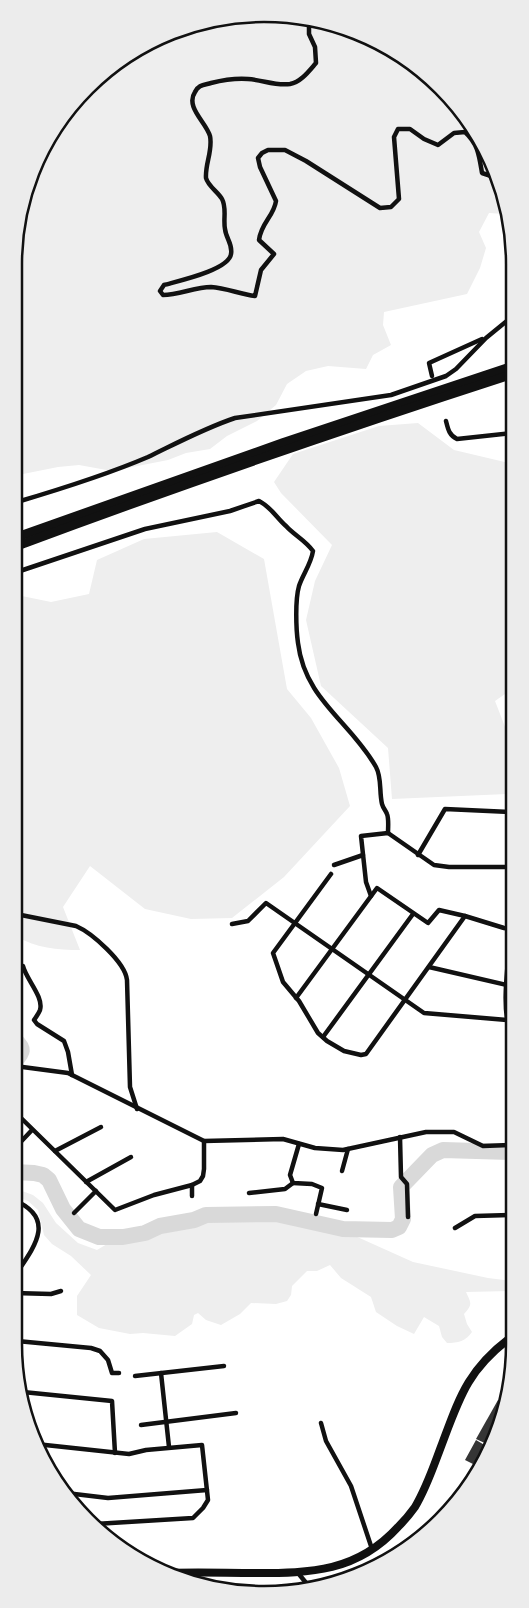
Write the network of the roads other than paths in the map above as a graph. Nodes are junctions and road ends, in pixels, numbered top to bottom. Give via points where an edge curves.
1 (309, 27) edge
2 (470, 137) edge
3 (475, 146) edge
4 (489, 175) edge
5 (506, 322) edge
6 (486, 338) junction
7 (506, 368) edge
8 (432, 376) dead end
9 (506, 376) edge
10 (235, 418) junction
11 (446, 421) dead end
12 (237, 425) dead end
13 (506, 434) edge
14 (258, 495) dead end
15 (22, 500) edge
16 (259, 501) junction
17 (22, 534) edge
18 (22, 544) edge
19 (22, 570) edge
20 (506, 812) edge
21 (388, 833) junction
22 (363, 855) junction
23 (418, 855) junction
24 (334, 865) dead end
25 (506, 867) edge
26 (331, 874) dead end
27 (371, 896) junction
28 (413, 914) junction
29 (22, 915) edge
30 (465, 916) junction
31 (232, 924) dead end
32 (295, 924) junction
33 (506, 928) edge
34 (332, 949) junction
35 (23, 966) dead end
36 (429, 967) junction
37 (368, 974) junction
38 (506, 985) edge
39 (296, 998) junction
40 (405, 1000) junction
41 (506, 1020) edge
42 (323, 1037) junction
43 (22, 1068) edge
44 (72, 1076) junction
45 (137, 1109) junction
46 (22, 1119) edge
47 (101, 1127) dead end
48 (32, 1130) junction
49 (400, 1137) junction
50 (22, 1141) edge
51 (204, 1141) junction
52 (299, 1144) junction
53 (506, 1146) edge
54 (348, 1149) junction
55 (55, 1151) junction
56 (131, 1157) dead end
57 (342, 1171) dead end
58 (86, 1182) junction
59 (293, 1184) junction
60 (192, 1185) junction
61 (96, 1191) junction
62 (249, 1193) dead end
63 (192, 1196) dead end
64 (22, 1203) edge
65 (318, 1204) junction
66 (347, 1210) dead end
67 (74, 1214) dead end
68 (316, 1214) dead end
69 (506, 1214) edge
70 (408, 1217) dead end
71 (455, 1228) dead end
72 (22, 1266) edge
73 (61, 1291) dead end
74 (22, 1293) edge
75 (22, 1341) edge
76 (506, 1341) edge
77 (224, 1366) dead end
78 (119, 1373) dead end
79 (161, 1373) junction
80 (135, 1376) dead end
81 (27, 1392) edge
82 (236, 1413) dead end
83 (166, 1422) junction
84 (321, 1423) dead end
85 (141, 1425) dead end
86 (45, 1445) edge
87 (169, 1447) junction
88 (115, 1453) junction
89 (207, 1490) junction
90 (76, 1494) edge
91 (103, 1523) edge
92 (372, 1549) junction
93 (187, 1573) edge
94 (298, 1573) junction
95 (305, 1582) edge

1 - 2 street via 316,63 291,84 228,79 200,86 194,93 192,104 210,137 206,180 222,199 224,228 232,247 231,257 218,267 164,285 160,291 163,295 209,287 255,296 261,270 274,254 259,240 260,230 276,201 260,167 258,158 262,153 284,150 380,208 392,207 399,199 394,137 398,129 410,129 438,145 454,132 465,132
3 - 4 street via 482,172
5 - 6 street
6 - 8 street via 429,363
6 - 10 street via 446,376 392,395
7 - 17 highway via 282,442
9 - 18 highway via 181,486
10 - 12 street
10 - 15 street via 146,457
11 - 13 street via 450,433 457,439
14 - 16 street
16 - 19 street via 230,511 145,529
16 - 21 street via 267,505 313,551 297,599 297,642 302,665 320,699 360,744 376,768 380,776 382,805 388,816
20 - 23 street via 445,809
21 - 22 street via 361,836
21 - 23 street
22 - 24 street
22 - 27 street
23 - 25 street via 434,865
26 - 32 street
27 - 28 street via 377,888
27 - 34 street
28 - 30 street via 428,922 439,910
28 - 37 street
29 - 45 street via 84,929 122,966 127,980 130,1087
30 - 33 street
30 - 36 street
31 - 32 street via 248,920 266,903
32 - 34 street
32 - 39 street via 273,953 284,982
34 - 37 street
34 - 39 street
35 - 44 street via 40,999 34,1020 64,1041
36 - 38 street
36 - 40 street
37 - 40 street
37 - 42 street
39 - 42 street
40 - 41 street via 424,1013
40 - 42 street via 366,1054 344,1052
43 - 44 street
44 - 45 street
45 - 51 street
46 - 48 street
47 - 55 street
48 - 50 street
48 - 55 street
49 - 53 street via 426,1132 454,1132 483,1146
49 - 54 street
49 - 70 street
51 - 52 street via 283,1139
51 - 60 street via 203,1176
52 - 54 street via 323,1149
52 - 59 street via 290,1175
54 - 57 street
55 - 58 street
56 - 58 street
58 - 61 street
59 - 62 street via 285,1189
59 - 65 street via 312,1184 322,1188
60 - 61 street via 115,1210
60 - 63 street
61 - 67 street
64 - 72 street via 33,1212 39,1235
65 - 66 street
65 - 68 street
69 - 71 street via 475,1216
73 - 74 street
75 - 78 street via 91,1348 100,1351 108,1360 112,1373
76 - 92 main road via 486,1358 467,1384 414,1508 386,1540
77 - 79 street
79 - 80 street
79 - 83 street
81 - 88 street via 112,1401
82 - 83 street
83 - 85 street
83 - 87 street
84 - 92 street via 326,1441 351,1486
86 - 88 street
87 - 88 street via 129,1454
87 - 89 street via 202,1445
89 - 90 street via 108,1498
89 - 91 street via 208,1500 193,1518
92 - 94 main road via 346,1563
93 - 94 main road
94 - 95 street

